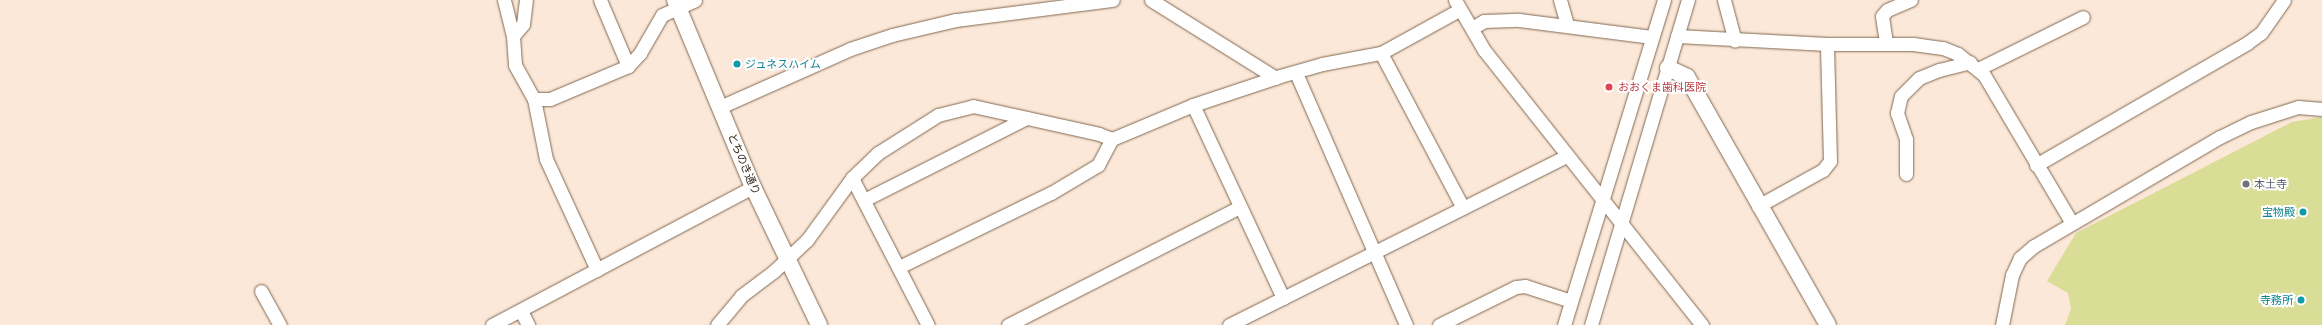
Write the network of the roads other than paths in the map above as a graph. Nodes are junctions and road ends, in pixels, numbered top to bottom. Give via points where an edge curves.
1 (504, 0) edge
2 (526, 0) edge
3 (600, 0) edge
4 (695, 0) edge
5 (1113, 0) edge
6 (1151, 0) edge
7 (1560, 0) edge
8 (1664, 0) edge
9 (1688, 0) edge
10 (1724, 0) edge
11 (1911, 0) edge
12 (2284, 0) edge
13 (677, 4) edge
14 (1457, 5) edge
15 (1012, 6) edge
16 (2083, 17) dead end
17 (1567, 25) junction
18 (1472, 28) junction
19 (513, 36) junction
20 (1677, 36) junction
21 (1652, 37) junction
22 (1735, 41) junction
23 (1886, 42) junction
24 (1828, 44) junction
25 (1381, 53) junction
26 (628, 66) junction
27 (1974, 66) junction
28 (1668, 68) junction
29 (1296, 73) junction
30 (1276, 78) junction
31 (534, 99) junction
32 (1193, 104) junction
33 (720, 107) junction
34 (2322, 109) edge
35 (1026, 118) junction
36 (1112, 139) junction
37 (1567, 156) junction
38 (2036, 165) junction
39 (1906, 174) dead end
40 (852, 178) junction
41 (753, 187) junction
42 (1602, 197) junction
43 (864, 200) junction
44 (1758, 206) junction
45 (1240, 207) junction
46 (1463, 208) junction
47 (1621, 221) junction
48 (2072, 223) junction
49 (1374, 252) junction
50 (786, 260) junction
51 (898, 267) junction
52 (597, 270) junction
53 (261, 290) dead end
54 (1283, 298) junction
55 (1571, 301) junction
56 (521, 311) junction
57 (1692, 312) junction
58 (280, 325) edge
59 (492, 325) edge
60 (528, 325) edge
61 (717, 325) edge
62 (819, 325) edge
63 (928, 325) edge
64 (1008, 325) edge
65 (1229, 325) edge
66 (1406, 325) edge
67 (1439, 325) edge
68 (1564, 325) edge
69 (1590, 325) edge
70 (1689, 325) edge
71 (1702, 325) edge
72 (1828, 325) edge
73 (2002, 325) edge

1 - 19 street
2 - 19 street via 523,24
3 - 26 street
4 - 13 street
5 - 15 street
6 - 30 street
7 - 17 street
8 - 21 street
9 - 20 street
10 - 22 street
11 - 23 street via 1887,10 1882,16
12 - 38 street via 2261,33 2247,43
13 - 26 street via 662,15 640,53
13 - 33 street, とちのき通り
14 - 18 street
14 - 25 street
15 - 33 street via 892,35 850,49
16 - 27 street
17 - 18 street via 1505,20 1484,21
17 - 21 street
18 - 37 street via 1484,50
19 - 31 street via 516,65
20 - 22 street
20 - 28 street
21 - 42 street
22 - 24 street
23 - 24 street
23 - 27 street via 1943,48
24 - 44 street via 1830,161 1823,170
25 - 29 street via 1322,64
25 - 46 street
26 - 31 street via 550,99
27 - 38 street via 1984,75
27 - 39 street via 1939,70 1920,78 1901,96 1897,113 1906,139
28 - 44 street via 1687,76
28 - 47 street
29 - 30 street
29 - 49 street
30 - 32 street
31 - 52 street via 546,159
32 - 36 street
32 - 45 street
33 - 41 street, とちのき通り
34 - 48 street via 2298,106 2251,122 2220,137
35 - 36 street
35 - 40 street via 973,106 952,109 898,139 878,153
35 - 43 street
36 - 51 street via 1098,165 1051,193
37 - 42 street
37 - 46 street
38 - 48 street
40 - 43 street
40 - 50 street via 807,240
41 - 50 street, とちのき通り
41 - 52 street
42 - 47 street
42 - 55 street
43 - 51 street
44 - 72 street
45 - 54 street
45 - 64 street
46 - 49 street
47 - 57 street
47 - 69 street
48 - 73 street via 2020,258 2006,298
49 - 54 street
49 - 66 street
50 - 61 street via 741,296
50 - 62 street, とちのき通り
51 - 63 street
52 - 56 street
53 - 58 street
54 - 65 street
55 - 67 street via 1525,286 1516,287
55 - 68 street
56 - 59 street
56 - 60 street
57 - 70 street
57 - 71 street

